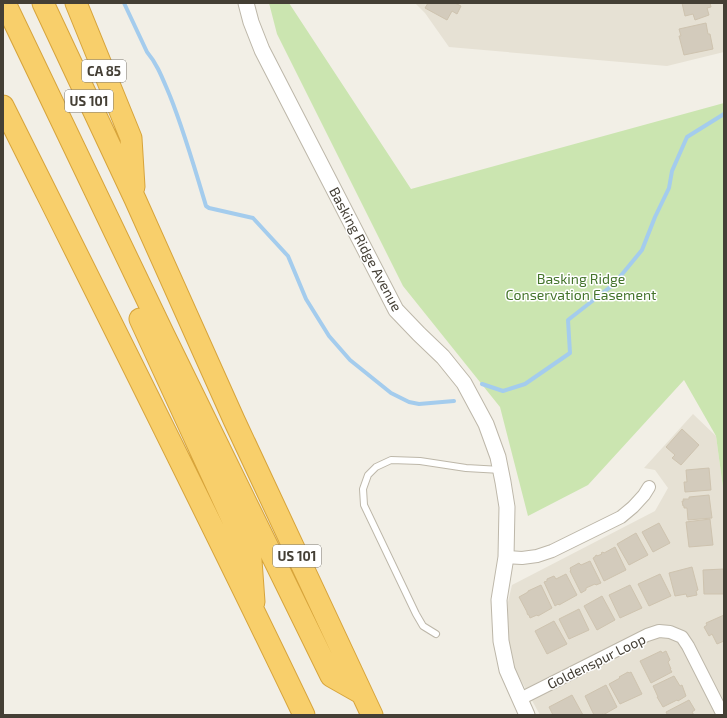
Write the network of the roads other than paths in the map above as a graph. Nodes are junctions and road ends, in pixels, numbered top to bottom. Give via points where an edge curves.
1 (6, 3) edge
2 (43, 3) edge
3 (76, 3) edge
4 (246, 3) edge
5 (3, 32) edge
6 (3, 106) edge
7 (135, 199) junction
8 (501, 470) junction
9 (649, 487) dead end
10 (506, 557) junction
11 (255, 614) junction
12 (436, 634) dead end
13 (361, 693) junction
14 (520, 699) junction
15 (304, 715) edge
16 (372, 715) edge
17 (528, 715) edge
18 (723, 715) edge

1 - 13 highway via 164,335 331,676
2 - 7 highway, US 101
3 - 7 highway, CA 85 via 131,138
4 - 8 street, Basking Ridge Avenue via 262,50 396,310 444,358 464,383 486,424
5 - 11 highway via 87,202 251,560
6 - 11 highway
7 - 13 highway, US 101
8 - 10 street, Basking Ridge Avenue via 506,507
8 - 12 lane via 391,460 376,467 368,475 363,489 364,506 416,614 423,626
9 - 10 street via 633,507 620,517 537,556
10 - 14 street, Basking Ridge Avenue via 499,600 501,641 507,670
11 - 15 highway
13 - 16 highway, US 101
14 - 17 street, Basking Ridge Avenue
14 - 18 street, Goldenspur Loop via 659,631 682,637

